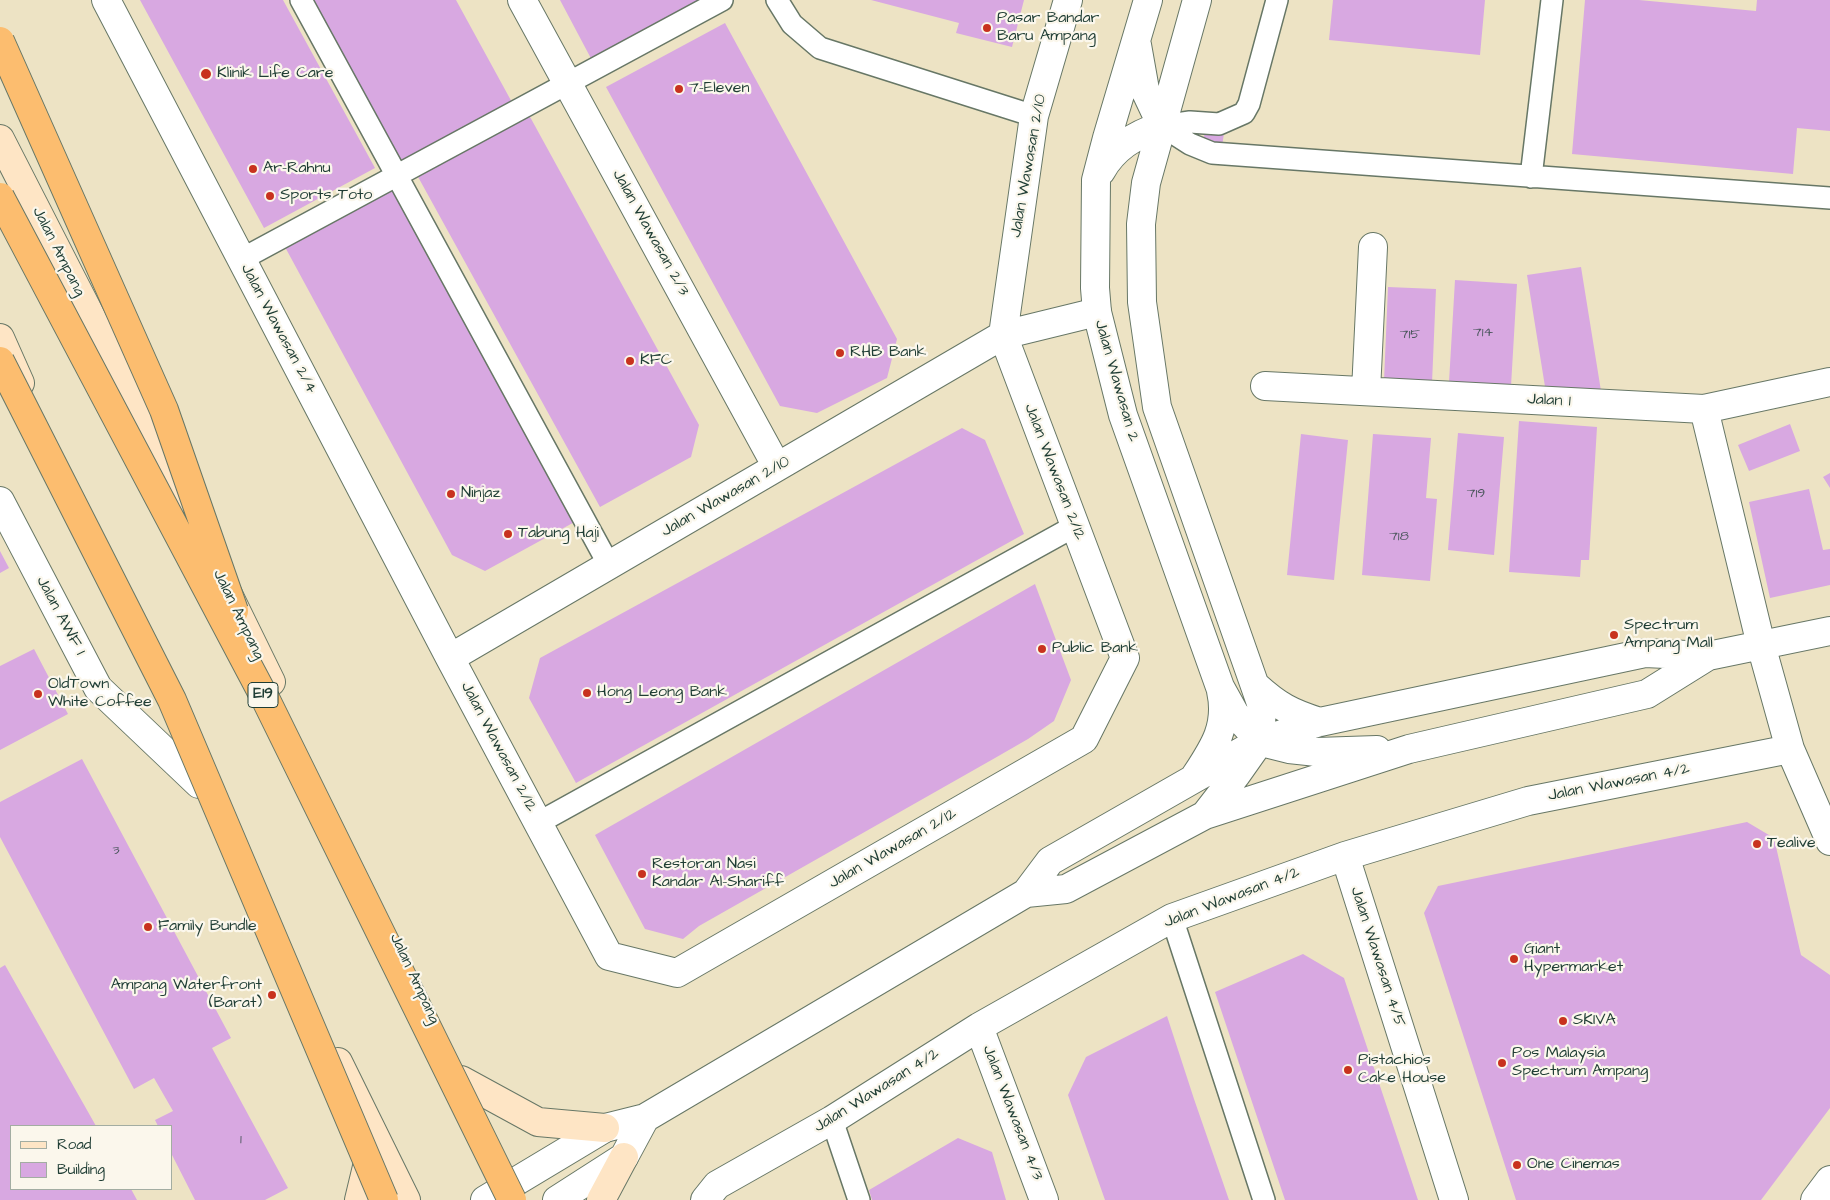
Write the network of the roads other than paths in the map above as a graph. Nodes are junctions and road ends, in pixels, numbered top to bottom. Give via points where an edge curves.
1 (106, 0) edge
2 (301, 0) edge
3 (522, 0) edge
4 (722, 0) edge
5 (778, 0) edge
6 (1068, 0) edge
7 (1148, 0) edge
8 (1197, 0) edge
9 (1277, 0) edge
10 (1552, 0) edge
11 (1136, 38) junction
12 (0, 41) edge
13 (568, 83) junction
14 (1034, 116) junction
15 (1162, 126) junction
16 (0, 139) edge
17 (397, 175) junction
18 (1531, 177) junction
19 (1096, 180) junction
20 (0, 197) edge
21 (1830, 198) edge
22 (1373, 247) dead end
23 (242, 259) junction
24 (1097, 312) junction
25 (1003, 336) junction
26 (0, 338) edge
27 (0, 361) edge
28 (1830, 382) edge
29 (1264, 386) dead end
30 (1366, 391) junction
31 (1704, 409) junction
32 (777, 467) junction
33 (0, 501) edge
34 (1075, 526) junction
35 (609, 565) junction
36 (1830, 631) edge
37 (1761, 645) junction
38 (1708, 656) junction
39 (450, 658) junction
40 (1256, 686) junction
41 (1220, 687) junction
42 (266, 700) junction
43 (1320, 722) junction
44 (1260, 741) junction
45 (1409, 749) junction
46 (1790, 749) junction
47 (1191, 782) junction
48 (199, 784) junction
49 (1205, 815) junction
50 (538, 822) junction
51 (1830, 841) edge
52 (1346, 856) junction
53 (1026, 893) junction
54 (1172, 918) junction
55 (979, 1026) junction
56 (461, 1080) junction
57 (645, 1118) junction
58 (832, 1120) junction
59 (606, 1128) junction
60 (375, 1136) junction
61 (624, 1158) junction
62 (1830, 1180) edge
63 (517, 1194) edge
64 (360, 1200) edge
65 (384, 1200) edge
66 (406, 1200) edge
67 (484, 1200) edge
68 (557, 1200) edge
69 (601, 1200) edge
70 (705, 1200) edge
71 (859, 1200) edge
72 (1044, 1200) edge
73 (1264, 1200) edge
74 (1454, 1200) edge
75 (1815, 1200) edge

1 - 23 street, Jalan Wawasan 2/4
2 - 17 lane
3 - 13 street, Jalan Wawasan 2/3
4 - 13 lane
5 - 14 lane via 792,24 820,48
6 - 14 street, Jalan Wawasan 2/10
7 - 11 street, Jalan Wawasan 2
8 - 15 street, Jalan Wawasan 2
9 - 15 lane via 1244,113 1219,124 1190,122
10 - 18 lane
11 - 15 street via 1145,90
11 - 19 street, Jalan Wawasan 2
12 - 42 highway, bridge via 164,410
13 - 17 lane
13 - 32 street, Jalan Wawasan 2/3
14 - 25 street, Jalan Wawasan 2/10
15 - 18 lane via 1190,144 1212,153
15 - 19 street via 1145,131 1117,149
15 - 40 street, Jalan Wawasan 2 via 1146,183 1141,224 1142,302 1157,407
16 - 56 main road, Jalan Ampang via 128,389
17 - 23 lane
17 - 35 lane
18 - 21 lane
19 - 24 street, Jalan Wawasan 2
20 - 42 highway, E19, bridge
22 - 30 street
23 - 39 street, Jalan Wawasan 2/4
24 - 25 street, Jalan Wawasan 2/10
24 - 41 street, Jalan Wawasan 2 via 1123,415
25 - 32 street, Jalan Wawasan 2/10
25 - 34 street, Jalan Wawasan 2/12
26 - 48 main road
27 - 65 highway, bridge via 172,700
28 - 31 street, Jalan 1
29 - 30 street, Jalan 1
30 - 31 street, Jalan 1
31 - 37 street
32 - 35 street, Jalan Wawasan 2/10
33 - 48 street, Jalan AWF 1 via 98,688
34 - 50 lane
34 - 50 street, Jalan Wawasan 2/12 via 1125,658 1084,739 677,973 609,956
35 - 39 street, Jalan Wawasan 2/10
36 - 37 street
37 - 38 street
37 - 46 street
38 - 43 street via 1645,653
38 - 45 street via 1648,694
39 - 50 street, Jalan Wawasan 2/12
40 - 43 street via 1275,703 1296,715
40 - 44 street, Jalan Wawasan 2 via 1262,706
41 - 44 street, Jalan Wawasan 2 via 1235,714
41 - 47 street via 1223,718 1219,735
42 - 63 highway, E19, bridge
43 - 44 street
44 - 45 street via 1317,752
44 - 47 street
44 - 49 street
45 - 49 street
46 - 51 street
46 - 52 street, Jalan Wawasan 4/2 via 1528,800
47 - 53 street via 1050,861
48 - 60 main road
49 - 53 street via 1066,889
52 - 54 street, Jalan Wawasan 4/2
52 - 74 street, Jalan Wawasan 4/5
53 - 57 street
54 - 55 street, Jalan Wawasan 4/2
54 - 73 lane
55 - 58 street, Jalan Wawasan 4/2
55 - 72 street, Jalan Wawasan 4/3
56 - 59 main road via 538,1122
56 - 63 main road, Jalan Ampang
57 - 59 street
57 - 61 street
58 - 70 street, Jalan Wawasan 4/2 via 717,1185
58 - 71 lane
59 - 63 street via 553,1158
60 - 64 main road
60 - 66 main road
61 - 68 street
61 - 69 main road
62 - 75 street
63 - 67 street

